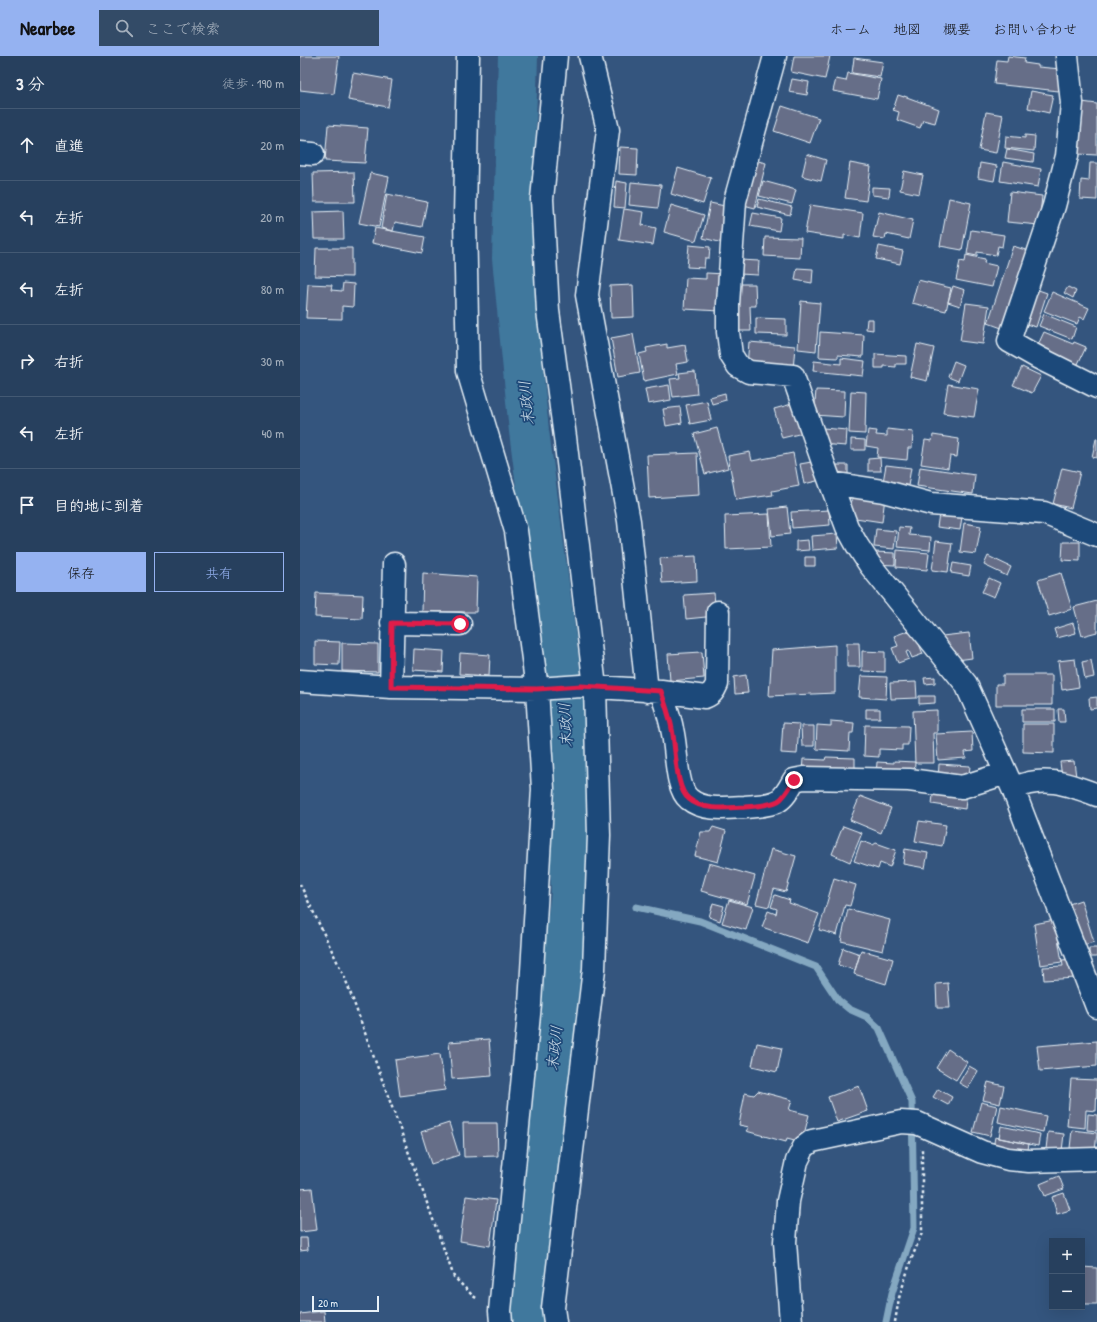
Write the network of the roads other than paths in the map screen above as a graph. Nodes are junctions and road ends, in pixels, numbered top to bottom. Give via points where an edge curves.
1 (468, 56) edge
2 (556, 56) edge
3 (590, 56) edge
4 (775, 56) edge
5 (1067, 56) edge
6 (1097, 387) edge
7 (831, 483) junction
8 (1097, 535) edge
9 (394, 564) dead end
10 (718, 612) dead end
11 (392, 623) junction
12 (460, 624) dead end
13 (300, 681) edge
14 (391, 687) junction
15 (588, 687) junction
16 (541, 689) junction
17 (654, 691) junction
18 (1009, 781) junction
19 (1097, 795) edge
20 (1093, 986) edge
21 (1097, 1007) edge
22 (1097, 1159) edge
23 (500, 1317) edge
24 (554, 1322) edge
25 (791, 1322) edge

1 - 16 street via 465,217 468,371 516,531
2 - 15 street via 542,199 548,311 565,437
3 - 17 street via 608,130 588,295 628,520
4 - 7 street via 735,201 728,304 731,355 738,366 749,372 793,376
5 - 6 street via 1072,103 1067,156 1054,206 1009,341
7 - 8 street via 883,491 930,504 1044,513
7 - 18 street via 857,546 966,684
9 - 11 street
10 - 17 street via 717,684 711,695 705,697
11 - 12 street
11 - 14 street
13 - 14 street
14 - 16 street
15 - 16 street
15 - 17 street
15 - 24 street via 599,835 594,968
16 - 23 street via 543,789 530,1004
17 - 18 street via 673,730 679,783 683,793 688,799 708,807 758,806 778,801 794,780 804,778 909,780 962,787
18 - 19 street via 1049,781
18 - 20 street
20 - 21 street
22 - 25 street via 1008,1159 982,1152 915,1123 901,1122 812,1141 804,1147 797,1161 788,1201 785,1242

